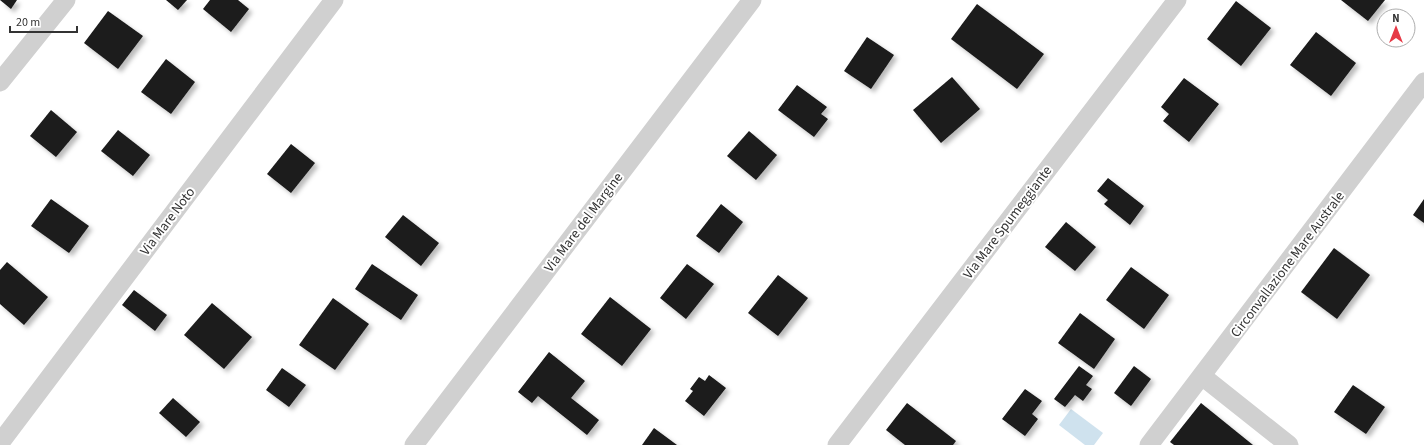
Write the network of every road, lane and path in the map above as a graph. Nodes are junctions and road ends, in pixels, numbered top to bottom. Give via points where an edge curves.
1 (66, 0) edge
2 (334, 0) edge
3 (752, 0) edge
4 (1177, 0) edge
5 (0, 82) edge
6 (1424, 82) edge
7 (1202, 376) junction
8 (0, 443) edge
9 (414, 445) edge
10 (837, 445) edge
11 (1149, 445) edge
12 (1289, 445) edge

1 - 5 street
2 - 8 street, Via Mare Noto
3 - 9 street, Via Mare del Margine
4 - 10 street, Via Mare Spumeggiante
6 - 7 street, Circonvallazione Mare Australe
7 - 11 street, Circonvallazione Mare Australe
7 - 12 street

